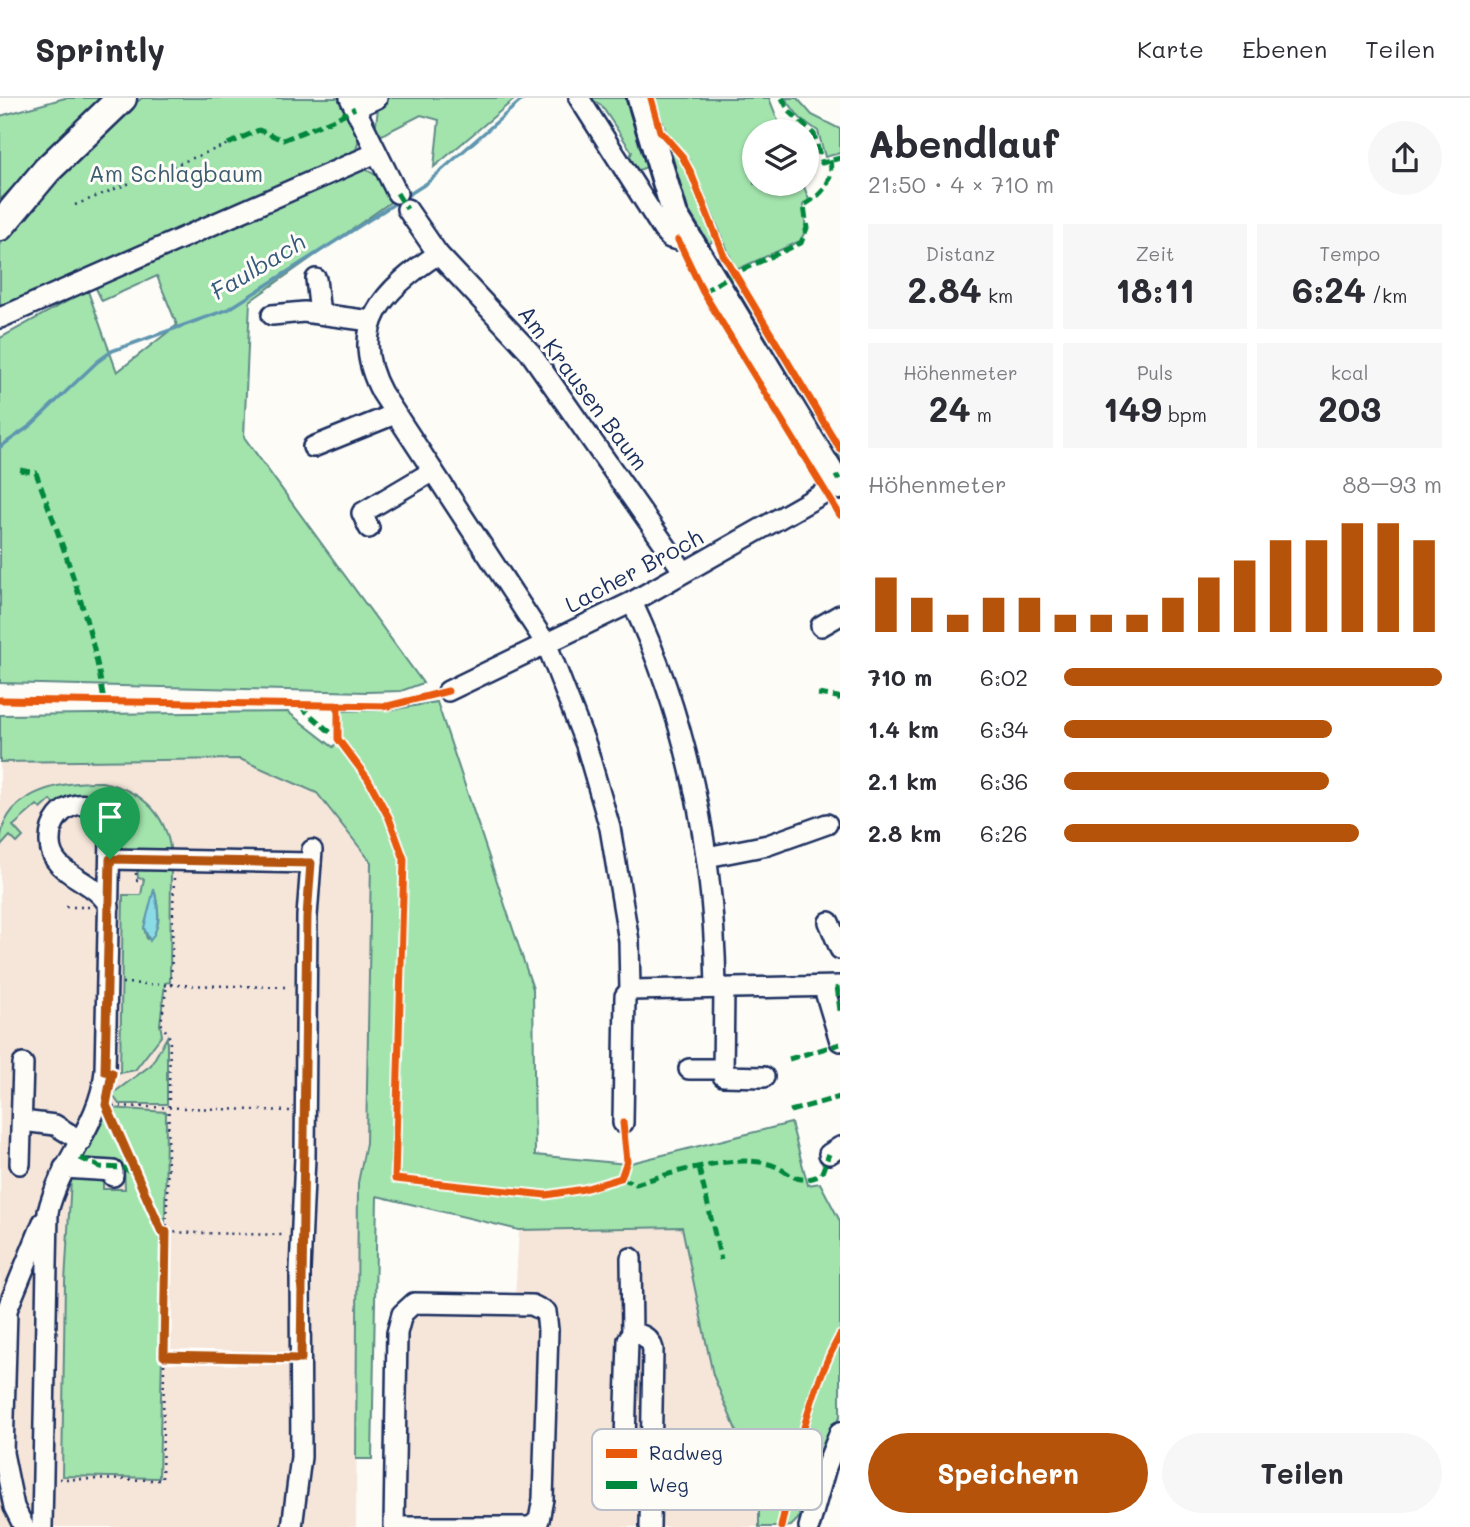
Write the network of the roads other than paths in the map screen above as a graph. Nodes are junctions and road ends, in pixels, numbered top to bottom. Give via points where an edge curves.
1 (122, 98) edge
2 (377, 98) edge
3 (579, 98) edge
4 (640, 98) edge
5 (352, 103) edge
6 (376, 153) junction
7 (660, 169) junction
8 (632, 183) junction
9 (0, 226) edge
10 (686, 235) junction
11 (438, 254) junction
12 (316, 279) dead end
13 (320, 314) junction
14 (272, 316) dead end
15 (0, 318) edge
16 (371, 321) junction
17 (396, 414) junction
18 (313, 447) dead end
19 (433, 471) junction
20 (839, 486) edge
21 (369, 528) dead end
22 (684, 572) junction
23 (632, 602) junction
24 (840, 615) edge
25 (821, 626) dead end
26 (547, 645) junction
27 (448, 691) dead end
28 (827, 824) dead end
29 (707, 857) junction
30 (110, 859) junction
31 (108, 907) junction
32 (829, 922) dead end
33 (840, 949) edge
34 (832, 987) edge
35 (720, 988) junction
36 (630, 990) junction
37 (840, 1041) edge
38 (23, 1064) dead end
39 (689, 1069) dead end
40 (723, 1069) junction
41 (764, 1077) dead end
42 (22, 1121) junction
43 (623, 1124) dead end
44 (81, 1141) junction
45 (20, 1164) dead end
46 (64, 1168) junction
47 (113, 1176) dead end
48 (48, 1212) junction
49 (631, 1258) dead end
50 (651, 1429) edge
51 (840, 1432) edge
52 (822, 1481) edge
53 (814, 1510) edge
54 (24, 1527) edge
55 (42, 1527) edge
56 (292, 1527) edge
57 (394, 1527) edge
58 (403, 1527) edge
59 (529, 1527) edge
60 (809, 1527) edge

1 - 9 highway via 47,170
2 - 5 street
3 - 8 street
4 - 7 main road
5 - 6 street, Am Krausen Baum
6 - 11 street, Am Krausen Baum
6 - 15 street
7 - 8 street
7 - 10 main road
8 - 10 street via 670,238
10 - 20 main road
11 - 16 street via 392,288
11 - 22 street, Am Krausen Baum via 529,351
12 - 13 street
13 - 14 street
13 - 16 street
16 - 17 street via 369,360 374,379
17 - 18 street
17 - 19 street
19 - 21 street via 362,513
19 - 26 street
20 - 22 street, Lacher Broch
22 - 23 street, Lacher Broch
23 - 26 street, Lacher Broch
23 - 29 street via 680,732
24 - 25 street
26 - 27 street, Lacher Broch
26 - 36 street via 586,745 610,828 629,942
28 - 29 street via 768,845
29 - 35 street
30 - 31 street
30 - 31 street via 108,822 102,812 80,804 60,814 52,825 53,858 104,897
30 - 56 street via 312,856 307,916 301,1457
31 - 44 street via 103,1089
32 - 33 street
34 - 35 street
34 - 37 street
35 - 36 street
35 - 40 street
36 - 43 street via 625,996
38 - 42 street
39 - 40 street
40 - 41 street via 723,1076
42 - 44 street via 55,1125
42 - 45 street
44 - 46 street
46 - 47 street via 113,1171
46 - 48 street
48 - 54 street via 7,1310 4,1466
48 - 55 street
49 - 50 street via 632,1333 641,1334 653,1349
51 - 52 street
53 - 60 street
57 - 59 street via 397,1333 402,1314 414,1303 532,1305 546,1312 543,1499 539,1520
58 - 59 street

